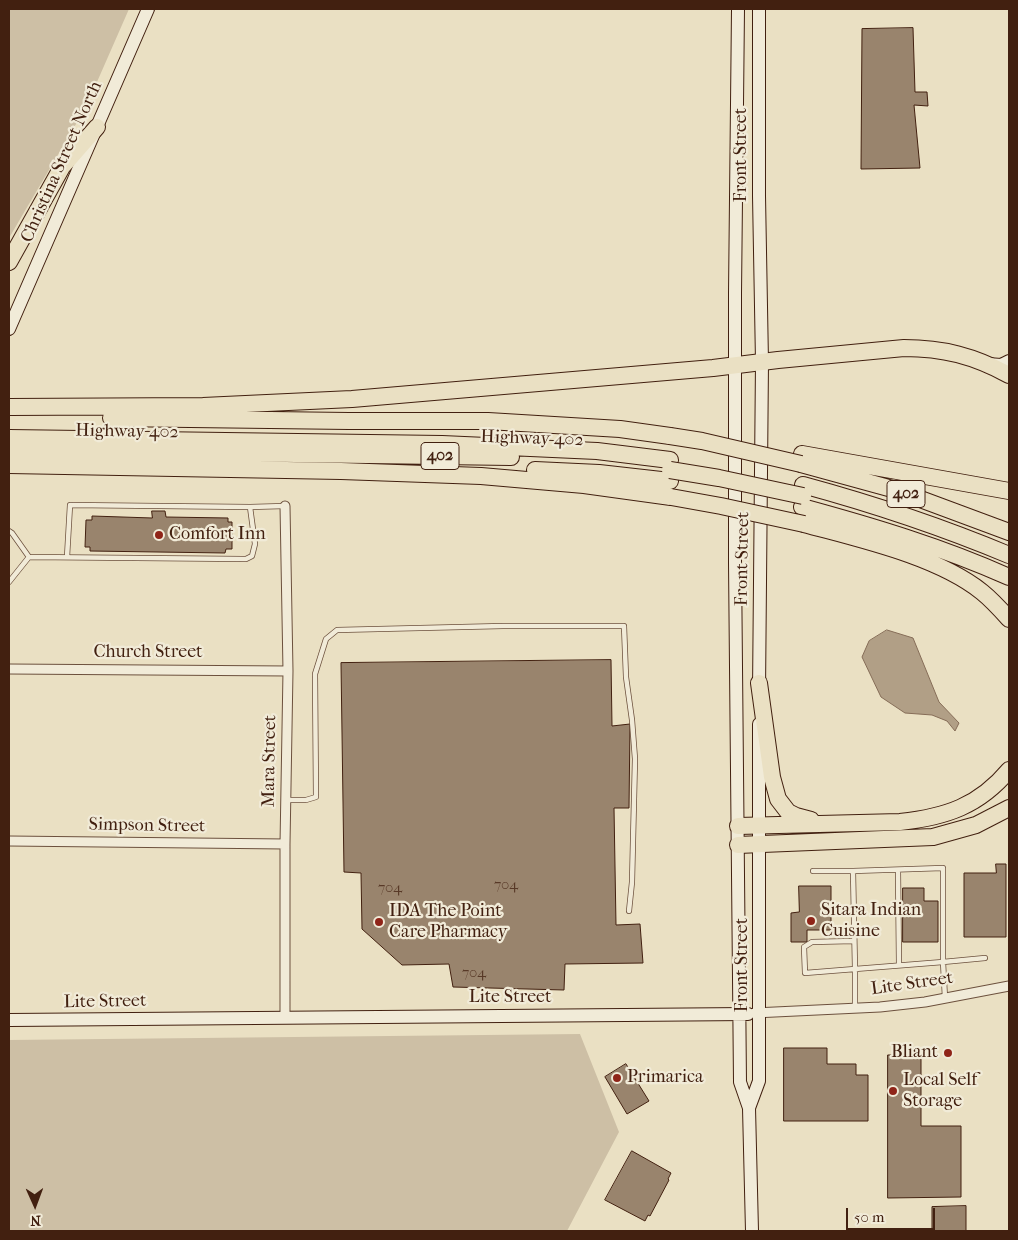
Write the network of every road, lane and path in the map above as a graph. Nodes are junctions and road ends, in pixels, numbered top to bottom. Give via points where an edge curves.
1 (148, 9) edge
2 (738, 9) edge
3 (759, 9) edge
4 (96, 127) junction
5 (9, 262) edge
6 (9, 329) edge
7 (1009, 361) edge
8 (762, 362) junction
9 (987, 364) junction
10 (735, 365) junction
11 (1009, 375) edge
12 (9, 407) edge
13 (9, 416) edge
14 (9, 438) edge
15 (9, 450) edge
16 (801, 459) junction
17 (9, 465) edge
18 (670, 477) junction
19 (1009, 491) edge
20 (803, 496) junction
21 (284, 506) joint
22 (250, 507) junction
23 (9, 531) edge
24 (1009, 532) edge
25 (1009, 555) edge
26 (29, 557) junction
27 (66, 558) junction
28 (1009, 566) edge
29 (1009, 577) edge
30 (9, 582) edge
31 (1009, 619) edge
32 (9, 668) edge
33 (288, 671) junction
34 (759, 684) junction
35 (1009, 770) edge
36 (286, 800) junction
37 (1009, 808) edge
38 (835, 823) junction
39 (738, 826) junction
40 (759, 826) junction
41 (9, 841) edge
42 (285, 844) junction
43 (738, 845) junction
44 (759, 845) junction
45 (898, 870) junction
46 (813, 871) dead end
47 (853, 871) junction
48 (629, 910) dead end
49 (854, 941) junction
50 (985, 958) dead end
51 (943, 962) junction
52 (900, 965) junction
53 (855, 969) junction
54 (1009, 986) edge
55 (946, 998) junction
56 (855, 1009) junction
57 (750, 1013) junction
58 (286, 1017) junction
59 (9, 1020) edge
60 (749, 1108) junction
61 (752, 1231) edge

1 - 4 main road, Christina Street North
2 - 10 main road, Front Street
3 - 8 main road, Front Street
4 - 5 highway via 62,167
4 - 6 main road, Christina Street North
7 - 9 main road via 1001,365
8 - 9 highway via 924,348 946,350
8 - 10 highway
8 - 34 main road, Front Street
9 - 11 highway
10 - 12 highway via 294,402
10 - 39 main road, Front Street
13 - 16 highway, Highway 402 / 402, bridge via 488,421 620,429
14 - 18 highway via 442,444 597,451
15 - 18 highway, Highway 402 / 402 via 541,458 628,464
16 - 19 highway
16 - 24 highway, Highway 402 / 402
17 - 18 highway via 341,471 481,476 584,485
18 - 20 highway, Highway 402 / 402, bridge via 719,478
18 - 31 highway, bridge via 721,506 804,524 890,549 946,570 982,592
20 - 25 highway via 866,502
20 - 28 highway, Highway 402 / 402 via 870,514
20 - 29 highway via 877,528
21 - 22 lane
21 - 33 street, Mara Street
22 - 27 lane via 70,504
22 - 27 lane via 255,544 252,556 246,558
23 - 26 lane
26 - 27 lane
26 - 30 lane
32 - 33 street, Church Street
33 - 36 street, Mara Street
34 - 38 highway via 778,799 788,812 804,820
34 - 40 main road, Front Street
35 - 38 highway via 986,793 958,810 939,816 900,822
36 - 42 street, Mara Street
36 - 48 lane via 316,797 315,674 326,639 338,630 624,626 635,759
37 - 44 highway via 976,826 933,837
38 - 40 highway
39 - 40 highway
39 - 43 main road, Front Street
40 - 44 main road, Front Street
41 - 42 street, Simpson Street
42 - 58 street, Mara Street
43 - 44 highway
43 - 57 main road, Front Street
44 - 57 main road, Front Street
45 - 47 lane
45 - 51 lane via 943,868
45 - 52 lane
46 - 47 lane
47 - 49 lane
49 - 53 lane
49 - 53 lane via 812,942 804,947 804,973
50 - 51 lane
51 - 52 lane
51 - 55 lane
52 - 53 lane
53 - 56 lane
54 - 55 street, Lite Street
55 - 56 street, Lite Street
56 - 57 street, Lite Street
57 - 58 main road, Lite Street
57 - 60 main road, Front Street via 740,1082
57 - 60 main road, Front Street via 759,1081
58 - 59 main road, Lite Street
60 - 61 main road, Front Street

